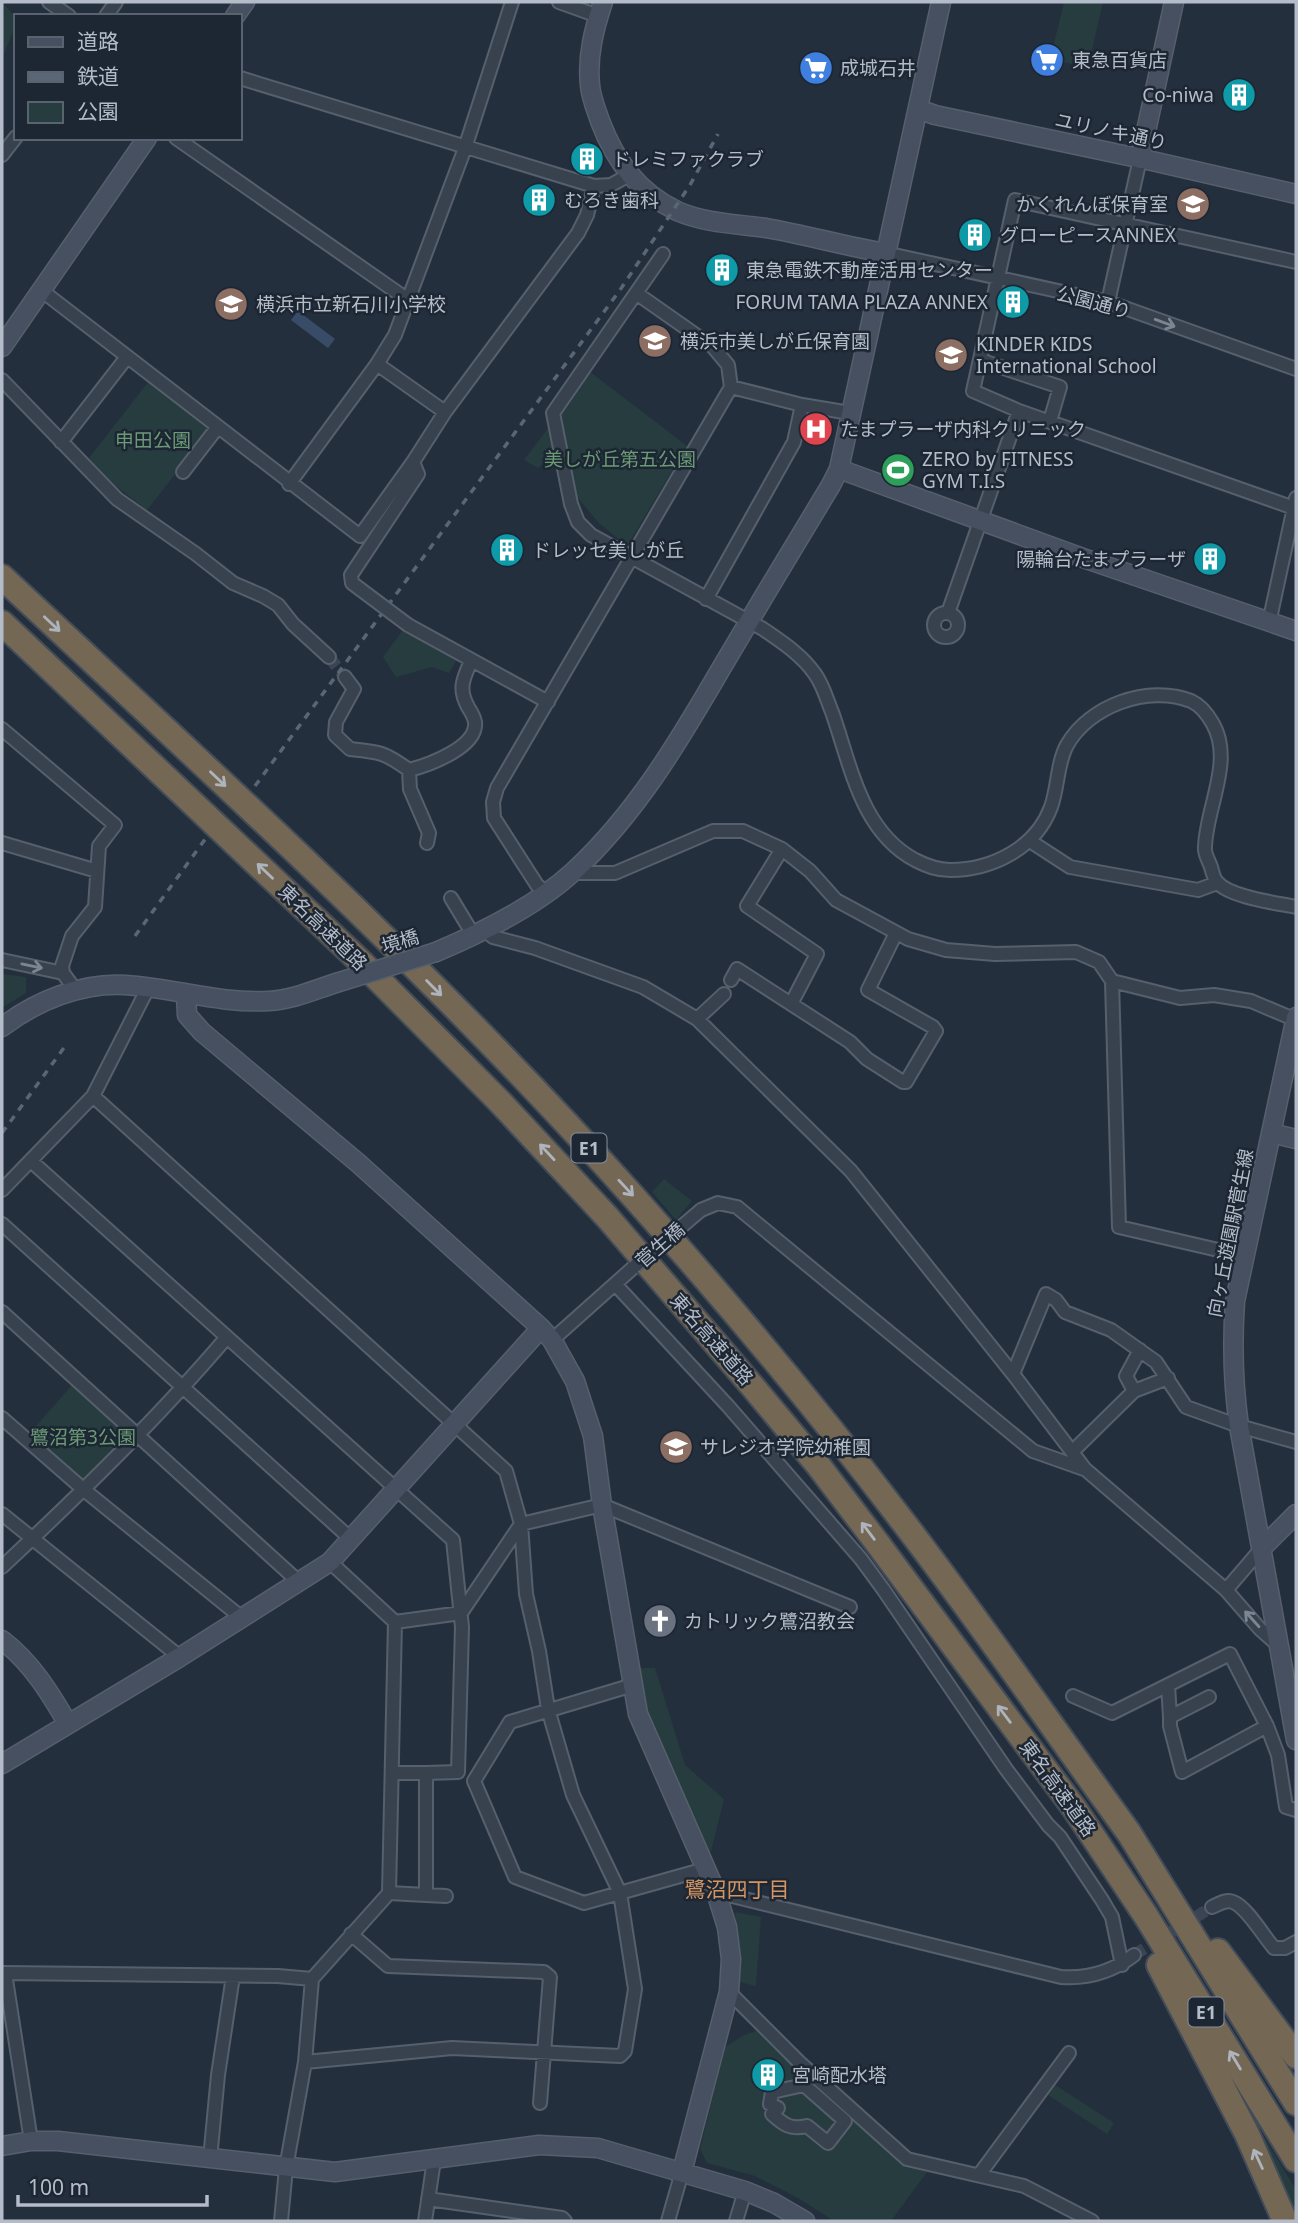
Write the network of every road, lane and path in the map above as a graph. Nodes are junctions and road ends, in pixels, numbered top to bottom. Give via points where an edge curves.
1 (49, 2) edge
2 (512, 2) edge
3 (559, 2) edge
4 (941, 2) edge
5 (1174, 2) edge
6 (600, 9) edge
7 (66, 14) edge
8 (242, 79) edge
9 (918, 109) junction
10 (14, 140) edge
11 (145, 140) edge
12 (179, 140) edge
13 (465, 148) junction
14 (2, 155) edge
15 (1140, 159) junction
16 (629, 175) junction
17 (594, 186) junction
18 (1296, 194) edge
19 (1124, 224) junction
20 (885, 253) junction
21 (663, 254) dead end
22 (1296, 262) edge
23 (998, 279) junction
24 (41, 290) junction
25 (636, 293) junction
26 (408, 300) junction
27 (1108, 302) junction
28 (2, 347) edge
29 (127, 357) junction
30 (980, 360) junction
31 (377, 364) junction
32 (1296, 369) edge
33 (2, 380) edge
34 (731, 387) junction
35 (802, 405) junction
36 (1019, 411) junction
37 (445, 412) junction
38 (850, 413) junction
39 (1050, 421) junction
40 (217, 428) junction
41 (61, 442) junction
42 (413, 462) junction
43 (839, 469) junction
44 (183, 472) dead end
45 (289, 484) junction
46 (1295, 503) edge
47 (981, 521) junction
48 (633, 557) junction
49 (2, 577) edge
50 (706, 599) junction
51 (948, 613) dead end
52 (749, 621) junction
53 (1269, 623) junction
54 (2, 624) edge
55 (1296, 631) edge
56 (329, 657) tunnel mouth
57 (471, 661) junction
58 (345, 677) tunnel mouth
59 (548, 702) junction
60 (2, 729) edge
61 (409, 771) junction
62 (1030, 841) junction
63 (427, 843) dead end
64 (2, 844) edge
65 (782, 849) junction
66 (97, 871) junction
67 (572, 873) junction
68 (1217, 883) junction
69 (546, 893) junction
70 (451, 898) dead end
71 (1296, 907) edge
72 (479, 933) junction
73 (896, 933) junction
74 (2, 960) edge
75 (63, 973) junction
76 (731, 980) dead end
77 (1112, 981) junction
78 (148, 988) junction
79 (76, 991) junction
80 (186, 994) junction
81 (724, 994) dead end
82 (791, 1004) junction
83 (697, 1019) junction
84 (1296, 1019) edge
85 (2, 1027) edge
86 (93, 1096) junction
87 (1271, 1133) junction
88 (1296, 1139) edge
89 (31, 1161) junction
90 (2, 1190) edge
91 (2, 1224) edge
92 (1244, 1256) junction
93 (617, 1282) junction
94 (2, 1312) edge
95 (547, 1334) junction
96 (227, 1337) junction
97 (1140, 1350) junction
98 (1013, 1374) junction
99 (1168, 1378) junction
100 (184, 1388) junction
101 (1134, 1391) junction
102 (2, 1418) edge
103 (456, 1424) junction
104 (1239, 1426) junction
105 (138, 1435) junction
106 (1296, 1442) edge
107 (1072, 1452) junction
108 (1085, 1469) junction
109 (83, 1489) junction
110 (396, 1489) junction
111 (602, 1505) junction
112 (2, 1514) edge
113 (1296, 1514) edge
114 (520, 1524) junction
115 (32, 1539) junction
116 (351, 1539) junction
117 (1262, 1548) junction
118 (330, 1562) junction
119 (2, 1567) edge
120 (299, 1582) junction
121 (1226, 1590) junction
122 (850, 1607) dead end
123 (460, 1614) junction
124 (242, 1618) junction
125 (395, 1622) junction
126 (2, 1640) edge
127 (1280, 1646) junction
128 (180, 1657) junction
129 (633, 1685) junction
130 (1168, 1685) junction
131 (1073, 1696) dead end
132 (1209, 1696) dead end
133 (548, 1709) junction
134 (1170, 1717) junction
135 (68, 1724) junction
136 (1267, 1726) junction
137 (1296, 1740) edge
138 (2, 1764) edge
139 (393, 1773) junction
140 (426, 1773) junction
141 (1296, 1810) edge
142 (1129, 1833) junction
143 (1113, 1865) junction
144 (705, 1869) junction
145 (716, 1892) junction
146 (388, 1893) junction
147 (620, 1893) junction
148 (426, 1895) junction
149 (446, 1896) dead end
150 (1212, 1907) tunnel mouth
151 (351, 1934) junction
152 (1296, 1942) edge
153 (1134, 1955) tunnel mouth
154 (1122, 1965) junction
155 (3, 1973) edge
156 (233, 1976) junction
157 (312, 1979) junction
158 (729, 1992) junction
159 (544, 2052) junction
160 (1069, 2053) dead end
161 (1296, 2056) edge
162 (305, 2062) junction
163 (540, 2103) dead end
164 (1296, 2103) edge
165 (845, 2121) joint
166 (31, 2141) junction
167 (2, 2146) edge
168 (209, 2159) junction
169 (433, 2160) junction
170 (1296, 2160) edge
171 (286, 2168) junction
172 (682, 2172) junction
173 (979, 2175) junction
174 (745, 2191) junction
175 (428, 2199) junction
176 (281, 2221) edge
177 (425, 2221) edge
178 (565, 2221) edge
179 (668, 2221) edge
180 (736, 2221) edge
181 (805, 2221) edge
182 (1092, 2221) edge
183 (1285, 2221) edge

1 - 7 street
2 - 13 street
3 - 6 street
4 - 9 street, 境橋
5 - 15 street
6 - 16 street via 591,42 590,87 605,135
8 - 13 street
9 - 15 street, ユリノキ通り
9 - 20 street, 境橋
10 - 14 street
11 - 24 street
12 - 26 street
13 - 17 street
13 - 26 street
15 - 18 street, ユリノキ通り
15 - 19 street
16 - 17 street via 611,186
16 - 20 street via 651,196 690,216
17 - 37 street via 578,233
19 - 22 street
19 - 23 street via 1015,200
19 - 27 street
20 - 23 street, 公園通り
20 - 38 street, 境橋
21 - 25 street
23 - 27 street, 公園通り
23 - 30 street
24 - 28 street
24 - 29 street
25 - 34 street via 713,347 728,365
25 - 48 street via 554,413 578,522 591,535
26 - 31 street via 395,335
27 -> 32 street, 公園通り
29 - 40 street
29 - 41 street
30 - 36 street via 973,391
30 - 39 street via 1060,387
31 - 37 street
31 - 45 street
33 - 41 street
34 - 35 street
34 - 48 street
35 - 38 street
35 - 50 street via 794,442
36 - 39 street
36 - 47 street
37 - 42 street
38 - 43 street, 境橋
39 - 46 street
40 - 44 street
40 - 45 street
41 - 56 street via 117,499 233,583 278,605
42 - 45 street via 360,536
42 - 57 street, bridge via 418,474 351,575 352,583 408,625
43 - 47 street
43 - 52 street, 境橋
46 - 53 street
47 - 51 street
47 - 53 street
48 - 50 street
48 - 59 street
49 -> 142 highway, 東名高速道路 / E1 via 388,942 525,1079 631,1194 782,1370 905,1525
50 - 52 street
52 - 62 street via 786,645 815,674 854,782 877,827 904,854 932,868 974,869 1005,858
52 - 67 street, 境橋 via 639,800
53 - 55 street
143 -> 54 highway, 東名高速道路 / E1 via 818,1465 608,1218 362,964
57 - 59 street
57 - 61 street via 461,690 475,718 470,741
58 - 61 street via 354,689 336,722 338,739 350,749 384,753
59 - 69 street via 493,802 494,818
60 - 66 street via 115,825 99,846
61 - 63 street via 410,789 429,834
62 - 68 street via 1070,867 1198,890
62 - 68 street via 1051,808 1066,747 1088,718 1114,704 1168,695 1194,702 1220,737 1221,759 1204,850
64 - 66 street
65 - 67 street via 743,831 713,831 615,873
65 - 73 street via 836,900
65 - 82 street via 747,906 817,954
66 - 75 street via 95,907 72,936
67 - 69 street, 境橋
68 - 71 street via 1240,896
69 - 72 street, 境橋
70 - 72 street
72 - 80 street, 境橋, bridge via 436,952 269,1001
72 - 83 street via 643,987
73 - 77 street via 946,950 1076,952 1099,962
73 - 82 street via 868,990 936,1031 906,1082
74 -> 75 street
75 - 79 street
76 - 82 street via 737,969
77 - 84 street via 1180,998 1214,995 1251,1000
77 - 92 street via 1119,1227
78 - 79 street, 境橋 via 105,985
78 - 80 street, 境橋
78 - 86 street
79 - 85 street, 境橋 via 28,1009
80 - 95 street via 187,1016 202,1032 358,1163
81 - 83 street
83 - 98 street via 850,1171
84 - 87 street, 向ヶ丘遊園駅菅生線
86 - 89 street
86 - 103 street
87 - 88 street
87 - 92 street, 向ヶ丘遊園駅菅生線
89 - 90 street
89 - 96 street
91 - 100 street
92 - 104 street, 向ヶ丘遊園駅菅生線 via 1233,1339
93 - 95 street, 菅生橋
93 - 108 street, 菅生橋, bridge via 701,1210 718,1203 737,1207 1033,1451
93 - 154 street via 876,1579 1102,1900 1112,1917
94 - 105 street
95 - 103 street
95 - 111 street via 584,1404
96 - 100 street
96 - 110 street
97 - 98 street via 1111,1330 1065,1312 1046,1294
97 - 99 street
97 - 101 street via 1125,1376
98 - 107 street
99 - 101 street
99 - 104 street via 1185,1407
100 - 105 street
100 - 116 street
101 - 107 street
102 - 109 street
103 - 110 street
103 - 114 street via 506,1471
104 - 106 street
104 - 117 street, 向ヶ丘遊園駅菅生線
105 - 109 street
105 - 120 street
107 - 108 street
108 - 121 street
109 - 115 street
109 - 124 street
110 - 116 street
110 - 123 street via 453,1540
111 - 114 street
111 - 122 street
111 - 129 street
112 - 115 street
113 - 117 street
114 - 123 street
114 - 133 street via 526,1594
115 - 119 street
115 - 128 street
116 - 118 street
117 - 121 street
117 - 127 street, 向ヶ丘遊園駅菅生線
118 - 120 street
118 - 125 street
120 - 124 street
127 -> 121 street
123 - 125 street
123 - 140 street via 458,1772
124 - 128 street
125 - 139 street
126 - 135 street via 46,1688
127 - 137 street, 向ヶ丘遊園駅菅生線
128 - 135 street
129 - 133 street
129 - 144 street via 638,1714
130 - 131 street via 1112,1713
130 - 134 street
130 - 136 street via 1230,1654
132 - 134 street
133 - 147 street via 573,1795
133 - 147 street via 510,1722 474,1781 515,1877 584,1903
134 - 136 street via 1182,1772
135 - 138 street
136 - 141 street via 1278,1755 1286,1807
139 - 140 street
139 - 146 street
140 - 148 street
142 - 161 highway
142 - 164 highway, 東名高速道路 / E1
170 -> 143 highway, 東名高速道路 / E1
183 -> 143 highway via 1247,2134 1147,1942
144 - 145 street
144 - 147 street
145 - 154 street via 1061,1977 1089,1977
145 - 158 street via 727,1927
146 - 148 street
146 - 151 street
147 - 159 street via 635,1989 625,2051 620,2056
148 - 149 street
150 - 152 street via 1233,1902 1274,1948
151 - 157 street
151 - 159 street via 388,1966 544,1972 550,1977
153 - 154 street
155 - 156 street
155 - 166 street
156 - 157 street
156 - 168 street
157 - 162 street
158 - 172 street
158 - 173 street via 907,2159
159 - 162 street via 452,2048
159 - 163 street
160 - 173 street
162 - 171 street
165 - 165 street via 804,2085 772,2092 770,2104 778,2108 772,2114 785,2126 807,2126 828,2143
166 - 167 street
166 - 168 street
168 - 171 street
169 - 171 street via 335,2172
169 - 172 street via 539,2145 597,2148
169 - 175 street
171 - 176 street
172 - 174 street
172 - 179 street
173 - 182 street via 1024,2186
174 - 180 street
174 - 181 street
175 - 177 street
175 - 178 street

